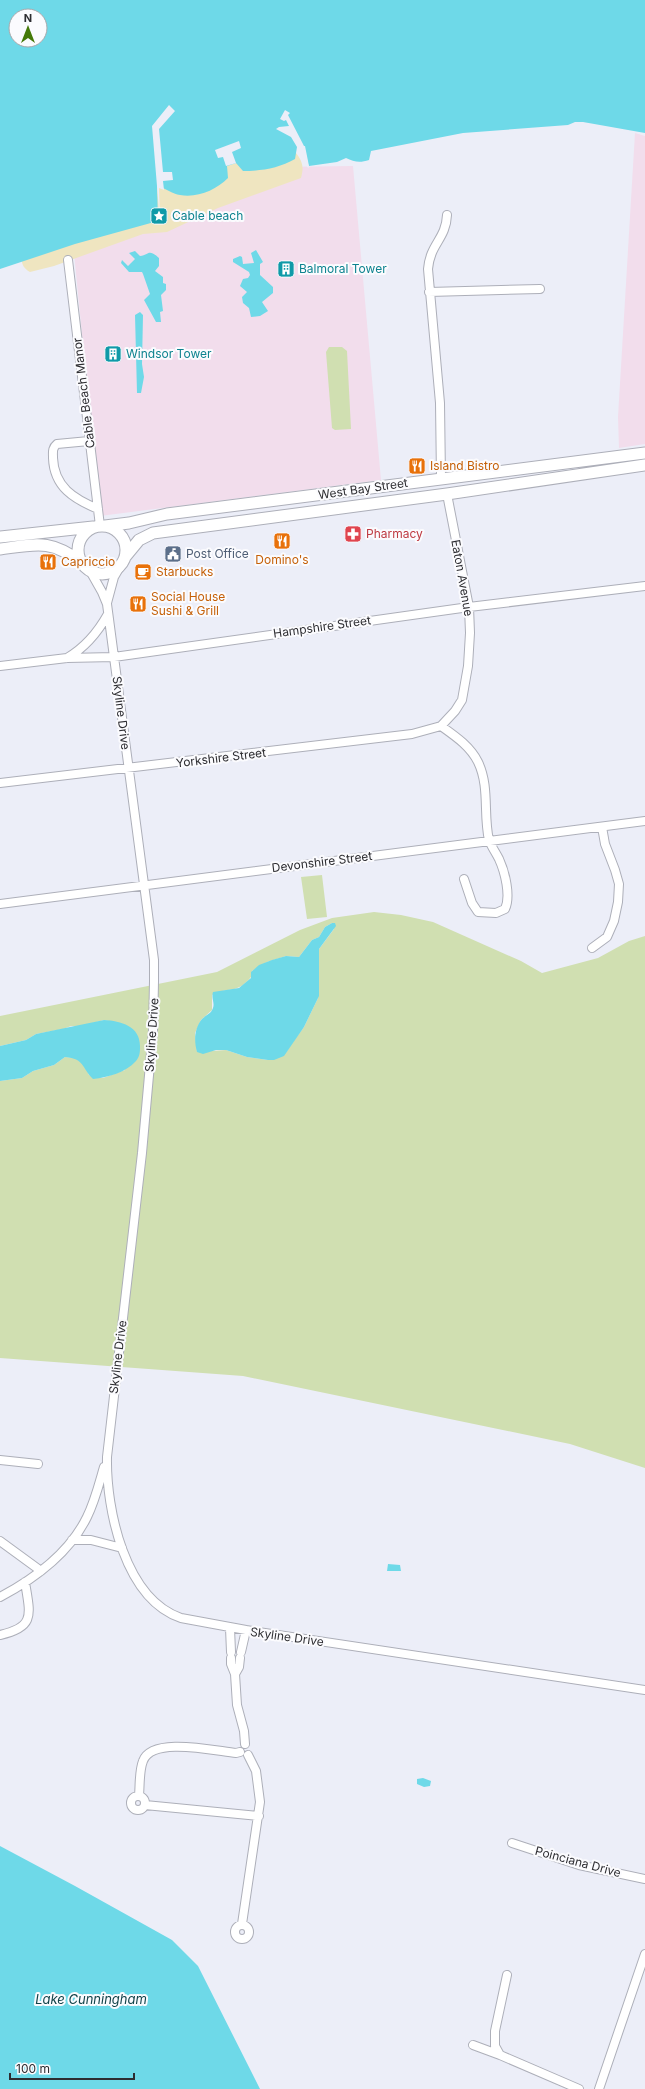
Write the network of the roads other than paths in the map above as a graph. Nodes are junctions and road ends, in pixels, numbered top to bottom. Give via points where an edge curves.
1 (447, 215) dead end
2 (68, 260) dead end
3 (540, 288) dead end
4 (429, 292) junction
5 (90, 441) junction
6 (645, 452) edge
7 (645, 465) edge
8 (441, 479) junction
9 (447, 494) junction
10 (98, 510) junction
11 (100, 526) junction
12 (0, 537) edge
13 (0, 549) edge
14 (123, 561) junction
15 (86, 566) junction
16 (645, 586) edge
17 (107, 604) junction
18 (469, 607) junction
19 (108, 614) junction
20 (114, 657) junction
21 (67, 658) junction
22 (0, 666) edge
23 (441, 726) junction
24 (128, 769) junction
25 (0, 783) edge
26 (645, 821) edge
27 (602, 827) junction
28 (490, 841) junction
29 (464, 879) dead end
30 (143, 884) junction
31 (0, 904) edge
32 (592, 948) dead end
33 (107, 1457) junction
34 (0, 1460) edge
35 (38, 1464) dead end
36 (72, 1540) junction
37 (0, 1541) edge
38 (122, 1548) junction
39 (41, 1570) junction
40 (26, 1582) junction
41 (0, 1597) edge
42 (230, 1628) junction
43 (246, 1630) junction
44 (0, 1635) edge
45 (235, 1674) junction
46 (645, 1690) edge
47 (245, 1744) junction
48 (240, 1752) junction
49 (248, 1755) junction
50 (139, 1795) junction
51 (145, 1805) junction
52 (259, 1816) junction
53 (512, 1843) dead end
54 (645, 1879) edge
55 (242, 1924) dead end
56 (645, 1954) edge
57 (507, 1975) dead end
58 (473, 2045) dead end
59 (500, 2055) junction
60 (579, 2089) edge
61 (599, 2089) edge

1 - 4 street via 444,231 429,256
2 - 5 street, Cable Beach Manor
3 - 4 street
4 - 8 street via 440,403
5 - 10 street, Cable Beach Manor
5 - 10 street via 57,444 53,451 53,464 56,477 63,488 73,497
6 - 8 main road, West Bay Street
7 - 9 main road, West Bay Street
8 - 11 main road, West Bay Street via 167,514
9 - 14 main road, West Bay Street via 152,533 138,540
9 - 18 street, Eaton Avenue
10 - 11 street, Cable Beach Manor
11 - 12 main road, West Bay Street
11 - 14 main road via 115,529 123,537 126,547
11 - 15 main road via 86,532 81,540 79,554
13 - 15 main road via 49,545 66,551
14 - 15 main road via 114,570 106,573 97,573
14 - 17 street, Skyline Drive via 111,584
15 - 17 street, Skyline Drive
16 - 18 street, Hampshire Street
17 - 19 street, Skyline Drive
18 - 20 street, Hampshire Street
18 - 23 street, Eaton Avenue via 470,649 462,700
19 - 20 street, Skyline Drive
19 - 21 street via 90,641
20 - 21 street, Hampshire Street
20 - 24 street, Skyline Drive
21 - 22 street, Hampshire Street
23 - 24 street, Yorkshire Street via 412,734
23 - 28 street via 458,738 478,761 485,784
24 - 25 street, Yorkshire Street
24 - 30 street, Skyline Drive
26 - 27 street, Devonshire Street
27 - 28 street, Devonshire Street
27 - 32 street via 619,884 618,902 607,937
28 - 29 street via 504,870 507,898 505,909 496,913 478,912 472,904
28 - 30 street, Devonshire Street
30 - 31 street, Devonshire Street
30 - 33 street, Skyline Drive via 154,960 153,1031 142,1153
33 - 36 street via 87,1517
33 - 38 street, Skyline Drive via 109,1499
34 - 35 street
36 - 38 street via 91,1540
36 - 39 street
37 - 39 street
38 - 42 street, Skyline Drive via 141,1586 154,1603 181,1618
39 - 40 street
40 - 41 street
40 - 44 street via 29,1608 27,1622 17,1632
42 - 43 street, Skyline Drive
42 - 45 street via 231,1664
43 - 45 street via 239,1667
43 - 46 street, Skyline Drive
45 - 47 street via 237,1705
47 - 48 street via 242,1745
47 - 49 street via 251,1748
48 - 49 street via 242,1755
48 - 50 street via 171,1746 154,1749 143,1761
49 - 52 street via 260,1787
50 - 51 street via 145,1800
50 - 51 street via 132,1798 131,1806 141,1810
51 - 52 street
52 - 55 street
53 - 54 street, Poinciana Drive via 579,1864
56 - 61 street
57 - 59 street via 495,2031 495,2046
58 - 59 street
59 - 60 street

